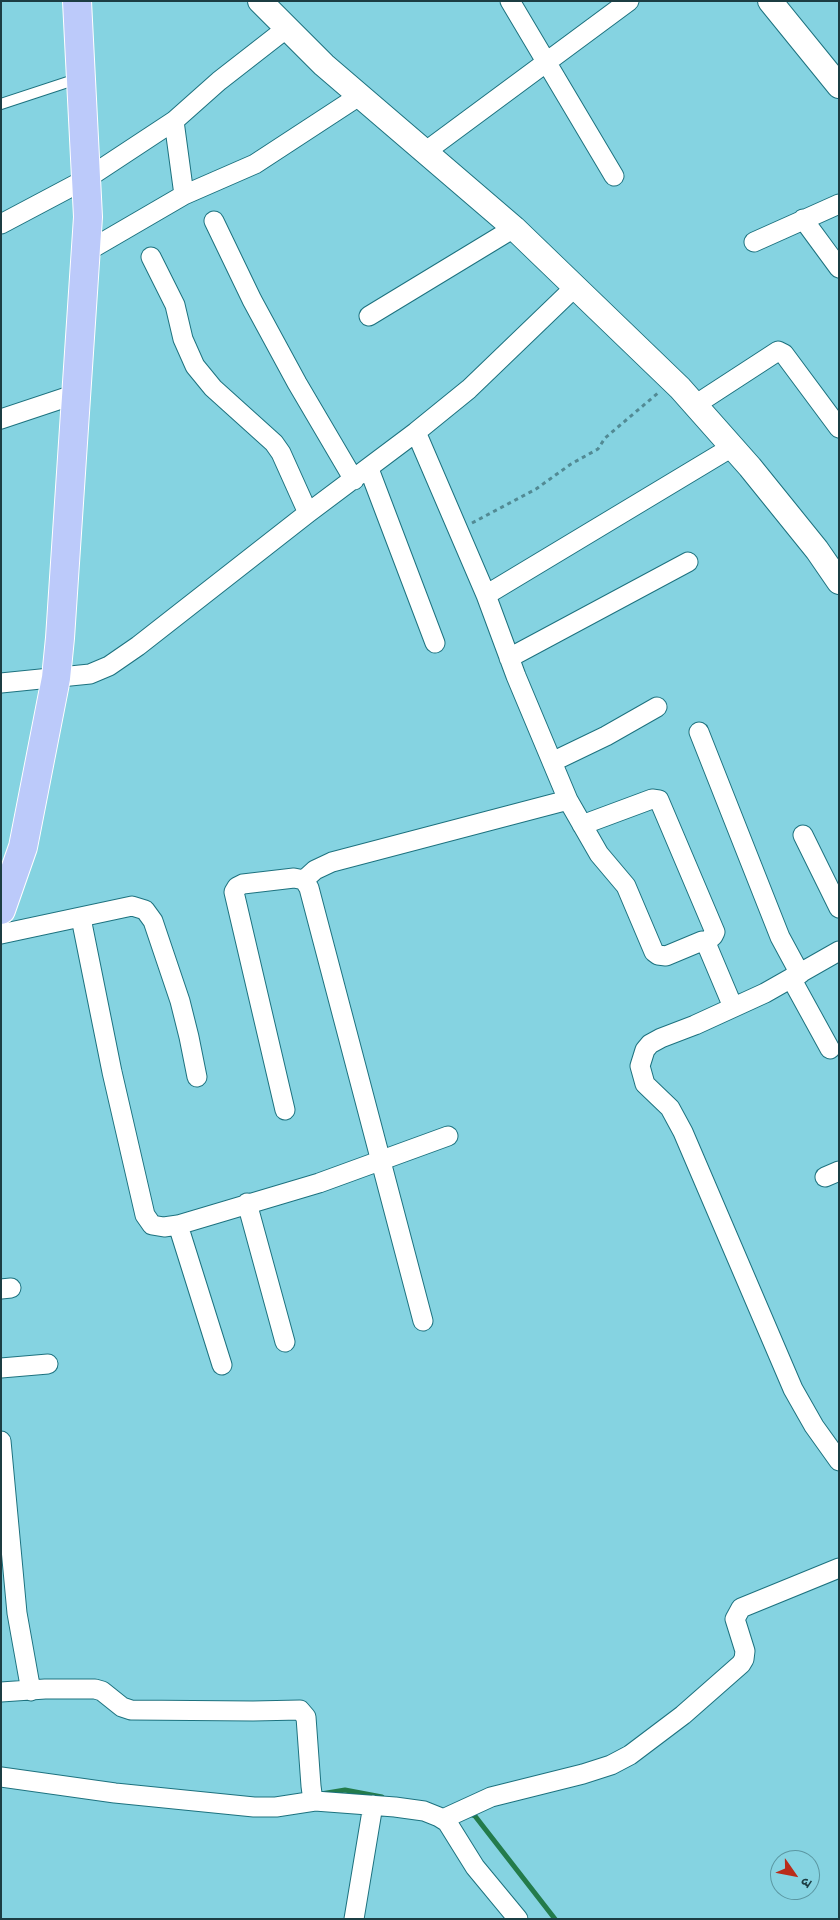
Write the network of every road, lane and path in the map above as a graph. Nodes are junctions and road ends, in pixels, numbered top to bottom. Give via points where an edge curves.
1 (77, 1) edge
2 (260, 1) edge
3 (510, 1) edge
4 (629, 1) edge
5 (770, 1) edge
6 (287, 28) junction
7 (547, 62) junction
8 (80, 77) junction
9 (839, 86) edge
10 (360, 96) junction
11 (1, 104) edge
12 (174, 121) junction
13 (425, 152) junction
14 (614, 176) dead end
15 (86, 179) junction
16 (184, 194) junction
17 (839, 204) edge
18 (803, 219) junction
19 (214, 221) dead end
20 (1, 224) edge
21 (514, 228) junction
22 (754, 242) dead end
23 (86, 252) junction
24 (151, 257) dead end
25 (839, 268) edge
26 (575, 287) junction
27 (369, 316) dead end
28 (671, 380) junction
29 (76, 394) junction
30 (695, 405) junction
31 (1, 418) edge
32 (839, 428) edge
33 (416, 432) junction
34 (732, 447) junction
35 (369, 469) junction
36 (354, 480) junction
37 (308, 513) junction
38 (458, 530) junction
39 (688, 562) dead end
40 (839, 582) edge
41 (486, 596) junction
42 (435, 643) dead end
43 (509, 658) junction
44 (56, 678) junction
45 (1, 683) edge
46 (657, 707) dead end
47 (699, 732) dead end
48 (552, 762) junction
49 (568, 800) junction
50 (582, 825) junction
51 (804, 835) dead end
52 (304, 880) junction
53 (839, 908) edge
54 (1, 910) edge
55 (81, 918) junction
56 (1, 934) edge
57 (706, 942) junction
58 (839, 951) edge
59 (796, 976) junction
60 (733, 1007) junction
61 (830, 1049) dead end
62 (196, 1077) dead end
63 (285, 1110) dead end
64 (448, 1136) dead end
65 (380, 1160) junction
66 (247, 1203) junction
67 (178, 1224) junction
68 (423, 1321) dead end
69 (286, 1342) dead end
70 (48, 1364) dead end
71 (222, 1365) dead end
72 (1, 1368) edge
73 (1, 1442) edge
74 (839, 1461) edge
75 (839, 1568) edge
76 (31, 1691) junction
77 (1, 1692) edge
78 (1, 1777) edge
79 (312, 1794) junction
80 (373, 1805) junction
81 (452, 1815) junction
82 (354, 1919) edge
83 (518, 1919) edge

1 - 8 main road
2 - 6 street
3 - 7 street
4 - 7 street
5 - 9 street
6 - 10 street
6 - 12 street
7 - 13 street
7 - 14 street
8 - 11 lane
8 - 15 main road
10 - 13 street
10 - 16 street via 255,164
12 - 15 street
12 - 16 street
13 - 21 street
15 - 20 street
15 - 23 main road
16 - 23 street
17 - 18 street
18 - 22 street
18 - 25 street
19 - 36 street via 252,300
21 - 26 street
21 - 27 street
23 - 29 main road
24 - 37 street via 175,305 183,339 195,366 213,388 274,443
26 - 28 street
26 - 33 street via 469,389
28 - 30 street
28 - 38 path via 605,438 598,449 536,489
29 - 31 street
29 - 44 main road
30 - 32 street via 778,351 784,354
30 - 34 street
33 - 35 street
33 - 38 street
34 - 40 street via 817,550
34 - 41 street
35 - 36 street
35 - 42 street
36 - 37 street
37 - 44 street via 109,666 90,674
38 - 41 street
39 - 43 street
41 - 43 street
43 - 48 street
44 - 45 street
44 - 54 main road via 22,847
46 - 48 street
47 - 59 street
48 - 49 street
49 - 50 street
49 - 52 street via 332,862
50 - 57 street via 599,854 626,886 656,953 666,956
50 - 57 street via 652,799 659,800 715,932
51 - 53 street
52 - 63 street via 294,878 243,884 234,892
52 - 65 street via 309,888
55 - 56 street
55 - 62 street via 132,906 149,914 180,1001
55 - 67 street via 112,1072 147,1220 155,1227
57 - 60 street
58 - 59 street
59 - 60 street
59 - 61 street
60 - 74 street via 650,1044 642,1057 642,1076 645,1084 670,1108 683,1132 793,1389
64 - 65 street
65 - 66 street via 319,1183
65 - 68 street
66 - 67 street
66 - 69 street
67 - 71 street
70 - 72 street
73 - 76 street via 17,1613
75 - 81 street via 741,1608 735,1619 745,1651 741,1664 683,1715 630,1755 583,1774 492,1797
76 - 77 street
76 - 79 street via 95,1689 131,1710 300,1710 306,1716
78 - 79 street via 254,1808 276,1807
79 - 80 street
80 - 81 street
80 - 82 street
81 - 83 street via 452,1828 480,1873

